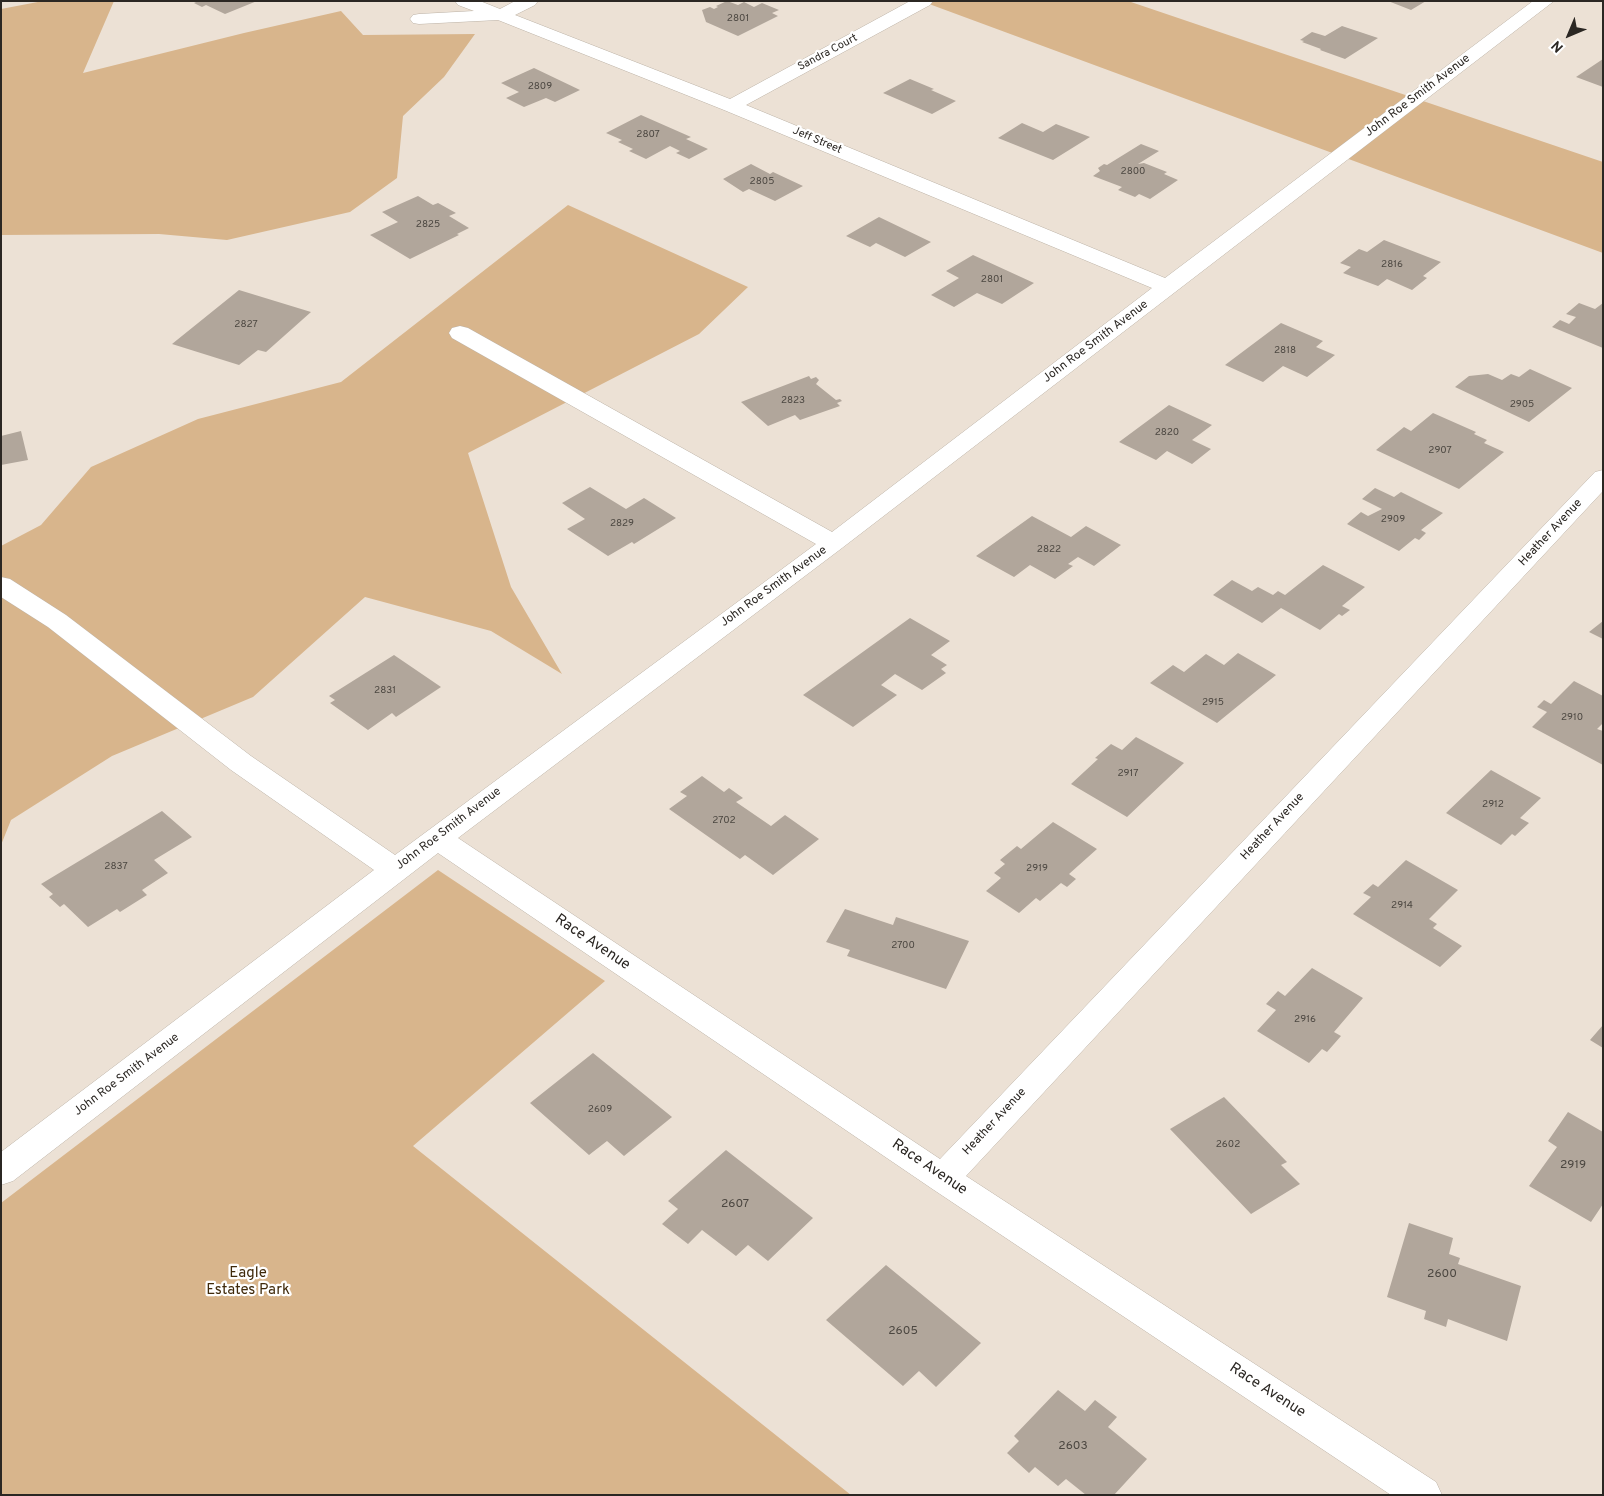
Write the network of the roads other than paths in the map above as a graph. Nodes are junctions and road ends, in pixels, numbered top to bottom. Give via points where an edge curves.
1 (464, 1) edge
2 (529, 1) edge
3 (924, 1) edge
4 (1545, 1) edge
5 (501, 15) junction
6 (420, 19) dead end
7 (732, 106) junction
8 (1168, 288) junction
9 (460, 333) dead end
10 (1603, 477) edge
11 (833, 543) junction
12 (1, 585) edge
13 (436, 838) junction
14 (395, 870) junction
15 (1, 1171) edge
16 (943, 1178) junction
17 (1423, 1495) edge

1 - 5 street, Jeff Street
2 - 5 street
3 - 7 street, Sandra Court
4 - 8 street, John Roe Smith Avenue
5 - 6 street
5 - 7 street, Jeff Street
7 - 8 street, Jeff Street
8 - 11 street, John Roe Smith Avenue
9 - 11 street
10 - 16 street, Heather Avenue
11 - 13 street, John Roe Smith Avenue
12 - 14 street via 57,621 241,763
13 - 14 street, John Roe Smith Avenue
13 - 16 street, Race Avenue
14 - 15 street, John Roe Smith Avenue
16 - 17 street, Race Avenue

